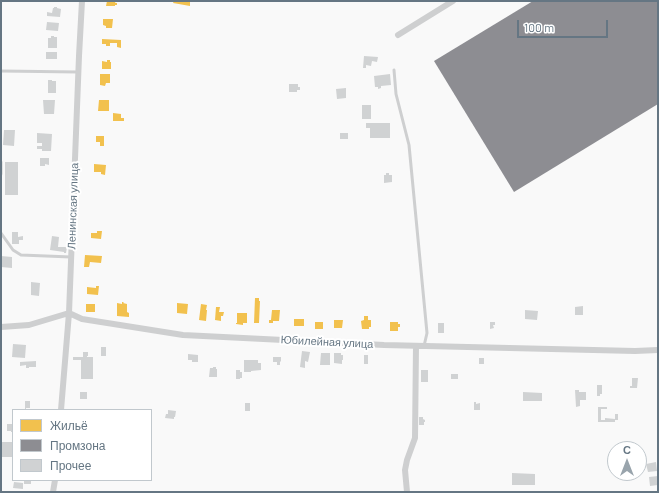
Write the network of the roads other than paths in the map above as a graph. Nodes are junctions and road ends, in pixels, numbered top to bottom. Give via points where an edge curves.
1 (82, 1) edge
2 (453, 1) edge
3 (398, 35) dead end
4 (394, 70) dead end
5 (1, 71) edge
6 (78, 72) junction
7 (1, 162) edge
8 (1, 174) edge
9 (1, 233) edge
10 (71, 257) junction
11 (69, 313) junction
12 (1, 327) edge
13 (416, 346) junction
14 (424, 346) junction
15 (658, 350) edge
16 (61, 409) edge
17 (55, 481) edge
18 (53, 492) edge
19 (407, 492) edge

1 - 6 street, Ленинская улица
2 - 3 street
4 - 14 lane via 396,94 409,145 427,333
5 - 6 lane
6 - 10 street, Ленинская улица
7 - 8 lane
9 - 10 lane via 12,250 21,255
10 - 11 street, Ленинская улица
11 - 12 street via 29,325
11 - 13 street, Юбилейная улица via 82,319 183,335
11 - 16 street, Ленинская улица
13 - 14 street, Юбилейная улица
13 - 19 street via 415,438 405,470
14 - 15 street, Юбилейная улица
17 - 18 street

